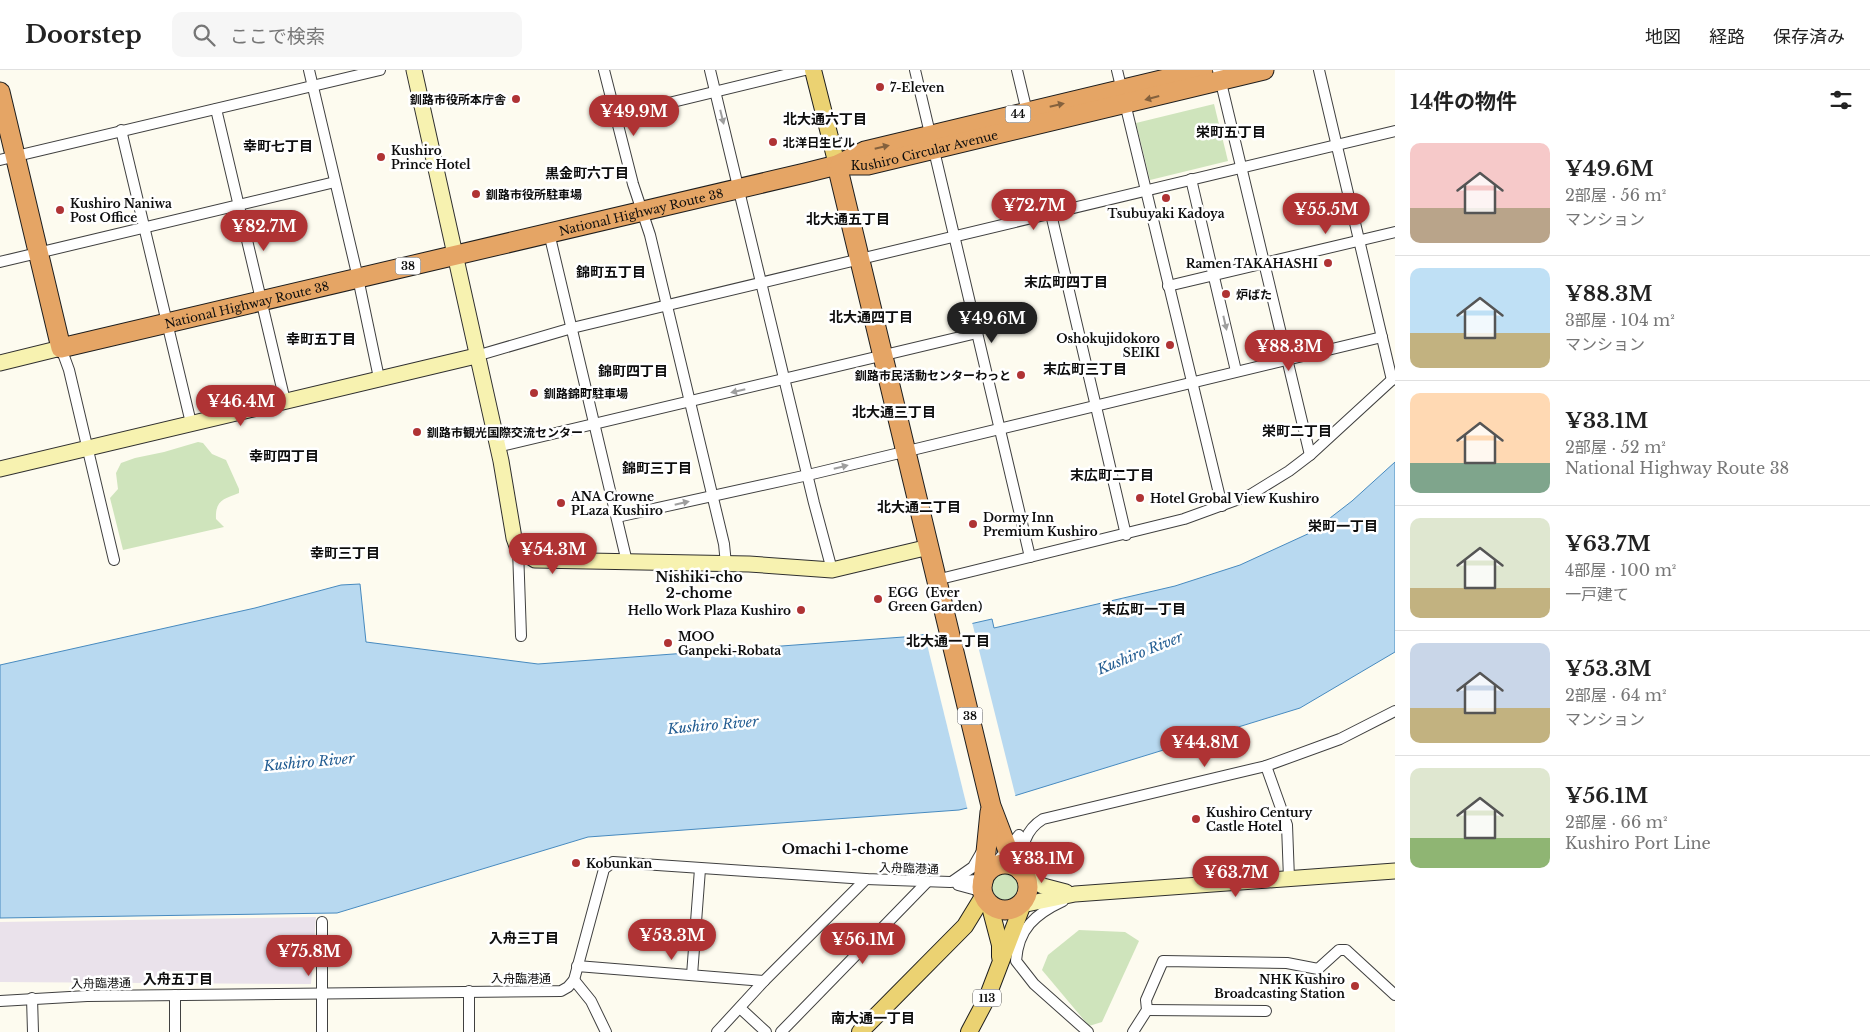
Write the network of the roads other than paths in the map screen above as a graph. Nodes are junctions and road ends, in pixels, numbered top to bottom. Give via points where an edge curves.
1 (309, 70) edge
2 (380, 70) edge
3 (414, 70) edge
4 (604, 70) edge
5 (710, 70) edge
6 (805, 70) edge
7 (813, 70) edge
8 (915, 70) edge
9 (1017, 70) edge
10 (1117, 70) edge
11 (1203, 70) edge
12 (1264, 70) edge
13 (1319, 70) edge
14 (1219, 75) edge
15 (312, 86) junction
16 (715, 91) junction
17 (0, 92) edge
18 (1123, 97) junction
19 (216, 109) junction
20 (1027, 112) junction
21 (615, 116) junction
22 (121, 130) junction
23 (1395, 131) edge
24 (932, 142) junction
25 (1336, 144) junction
26 (8, 159) edge
27 (837, 165) junction
28 (1241, 167) junction
29 (1191, 179) junction
30 (335, 182) junction
31 (739, 188) junction
32 (1145, 190) junction
33 (240, 204) junction
34 (642, 210) junction
35 (1051, 214) junction
36 (144, 227) junction
37 (1395, 232) edge
38 (550, 233) junction
39 (954, 238) junction
40 (1360, 240) junction
41 (39, 253) junction
42 (456, 255) junction
43 (860, 258) junction
44 (0, 262) edge
45 (1264, 264) junction
46 (1214, 275) junction
47 (358, 278) junction
48 (762, 283) junction
49 (1168, 286) junction
50 (262, 301) junction
51 (667, 305) junction
52 (166, 323) junction
53 (572, 328) junction
54 (977, 333) junction
55 (1382, 337) junction
56 (61, 348) junction
57 (881, 354) junction
58 (476, 356) junction
59 (1287, 360) junction
60 (0, 363) edge
61 (1236, 371) junction
62 (380, 378) junction
63 (1393, 378) edge
64 (785, 380) junction
65 (1191, 382) junction
66 (285, 401) junction
67 (690, 402) junction
68 (1095, 404) junction
69 (191, 423) junction
70 (595, 425) junction
71 (1000, 428) junction
72 (497, 447) junction
73 (87, 448) junction
74 (906, 450) junction
75 (1310, 455) junction
76 (0, 469) edge
77 (808, 474) junction
78 (712, 496) junction
79 (1222, 506) junction
80 (618, 517) junction
81 (1126, 535) junction
82 (929, 547) junction
83 (518, 549) junction
84 (1030, 558) junction
85 (114, 560) dead end
86 (627, 562) junction
87 (726, 564) junction
88 (832, 570) junction
89 (936, 580) junction
90 (521, 636) dead end
91 (1395, 711) edge
92 (1266, 766) junction
93 (992, 830) junction
94 (1019, 838) junction
95 (700, 869) junction
96 (1395, 871) edge
97 (1023, 873) junction
98 (866, 879) junction
99 (1289, 879) junction
100 (927, 882) junction
101 (950, 882) junction
102 (1093, 892) junction
103 (998, 894) junction
104 (1075, 894) junction
105 (322, 922) dead end
106 (965, 926) junction
107 (1000, 962) junction
108 (577, 966) junction
109 (692, 975) junction
110 (574, 980) junction
111 (764, 981) junction
112 (469, 991) junction
113 (322, 993) junction
114 (175, 995) junction
115 (1395, 995) edge
116 (32, 998) junction
117 (0, 1002) edge
118 (740, 1008) junction
119 (1147, 1010) junction
120 (1266, 1011) dead end
121 (33, 1032) edge
122 (175, 1032) edge
123 (322, 1032) edge
124 (469, 1032) edge
125 (606, 1032) edge
126 (717, 1032) edge
127 (766, 1032) edge
128 (782, 1032) edge
129 (860, 1032) edge
130 (969, 1032) edge
131 (1088, 1032) edge
132 (1133, 1032) edge

1 - 15 street
2 - 15 street
3 - 42 street
4 - 21 street
5 - 16 street
6 - 16 street
7 - 27 main road
8 - 24 street
9 - 20 street
10 - 18 street
11 - 18 highway, Kushiro Circular Avenue / 44
12 - 14 highway, Kushiro Circular Avenue / 44
13 - 25 street
14 -> 18 highway, Kushiro Circular Avenue / 44
14 - 28 street
15 - 19 street
15 - 30 street
16 - 21 street
16 -> 31 street
17 - 26 highway
20 -> 18 highway, Kushiro Circular Avenue / 44
18 - 24 highway, Kushiro Circular Avenue / 44
18 - 32 street
19 - 22 street
19 - 33 street
20 - 24 highway, Kushiro Circular Avenue / 44
21 - 34 street
22 - 26 street
22 - 36 street
23 - 25 street
24 - 27 highway, Kushiro Circular Avenue / 44 via 868,165
24 - 39 street
25 - 28 street
25 - 40 street
26 - 41 highway
27 - 31 highway, National Highway Route 38 / 38
27 - 43 highway, 38
28 - 29 street
28 - 45 street
29 - 32 street
29 - 46 street
30 - 33 street
30 - 47 street
31 - 34 highway, National Highway Route 38 / 38
31 - 48 street
32 - 35 street
32 - 49 street
33 - 36 street
33 - 50 street
34 - 38 highway, National Highway Route 38 / 38
34 - 51 street
35 - 39 street
35 - 68 street
36 - 41 street
36 - 52 street
37 - 40 street
38 - 42 highway, National Highway Route 38 / 38
38 - 53 street
39 - 43 street
39 - 54 street
40 - 45 street
40 - 55 street
41 - 44 street
41 - 56 highway
42 - 47 highway, National Highway Route 38 / 38
42 - 58 street
43 - 48 street
43 - 57 highway, 38
45 - 46 street
45 - 59 street
46 - 49 street
46 -> 61 street
47 - 50 highway, National Highway Route 38 / 38
47 - 62 street
48 - 51 street
48 - 64 street
49 - 65 street
50 - 52 highway, National Highway Route 38 / 38
50 - 66 street
51 - 53 street
51 - 67 street
52 - 56 highway, National Highway Route 38 / 38
52 - 69 street
53 - 58 street
53 - 70 street
54 - 57 street
54 - 71 street
55 - 59 street
55 - 63 street
56 - 60 street
56 - 73 street
57 - 64 street
57 - 74 highway, 38
58 - 62 street
58 - 72 street
59 - 61 street
59 - 75 street
61 - 65 street
62 - 66 street
63 - 75 street
64 -> 67 street
64 - 77 street
65 - 68 street
65 - 79 street
66 - 69 street
67 - 70 street
67 - 78 street
68 - 71 street
68 - 81 street
69 - 73 street
70 - 72 street
70 - 80 street
71 - 74 street
71 - 84 street
72 - 83 street
73 - 76 street
73 - 85 street
77 -> 74 street
74 - 82 highway, 38
75 - 79 street via 1250,495
77 - 78 street
77 - 88 street
80 -> 78 street
78 - 87 street
79 - 81 street
80 - 86 street
81 - 84 street
82 - 88 street
82 - 89 highway, 38
83 - 86 street via 535,560
83 - 90 street
84 - 89 street
86 - 87 street
87 - 88 street
89 - 93 highway, 38 via 990,806
91 - 92 street via 1340,739
92 - 94 street via 1043,819
92 - 99 street via 1287,825
93 - 94 highway, 38
93 - 101 street via 973,868
93 - 103 highway, 38
94 - 97 highway, 38
94 - 97 street via 1023,843
94 - 103 street
95 - 98 street, 入舟臨港通
95 - 108 street, 入舟臨港通 via 613,862 604,869
95 - 109 street
96 - 99 street
97 - 103 highway via 1028,890
97 - 103 highway via 1016,867 1002,864
97 - 104 street via 1054,890
98 - 100 street, 入舟臨港通
98 - 111 street
99 - 102 street
100 - 101 street, 入舟臨港通
100 - 128 street
101 - 103 street
101 - 103 street via 977,880
102 - 104 street
102 - 131 street via 1046,909 1032,921 1017,946 1016,961 1034,984
103 - 104 street
103 - 106 main road
103 - 106 main road
103 - 107 main road, 113
103 - 107 main road, 113
105 - 113 street
106 - 129 main road
107 - 130 main road, 113 via 987,998
108 - 109 street
108 - 110 street, 入舟臨港通
109 - 111 street
110 - 112 street, 入舟臨港通 via 561,991
110 - 125 street via 591,1002
111 - 118 street
112 - 113 street, 入舟臨港通
112 - 124 street
113 - 114 street, 入舟臨港通
113 - 123 street
114 - 116 street, 入舟臨港通
114 - 122 street
115 - 119 street via 1346,950 1339,950 1318,969 1287,962 1163,961 1146,1000
116 - 117 street, 入舟臨港通
116 - 121 street
118 - 126 street
118 - 127 street
119 - 120 street
119 - 132 street

